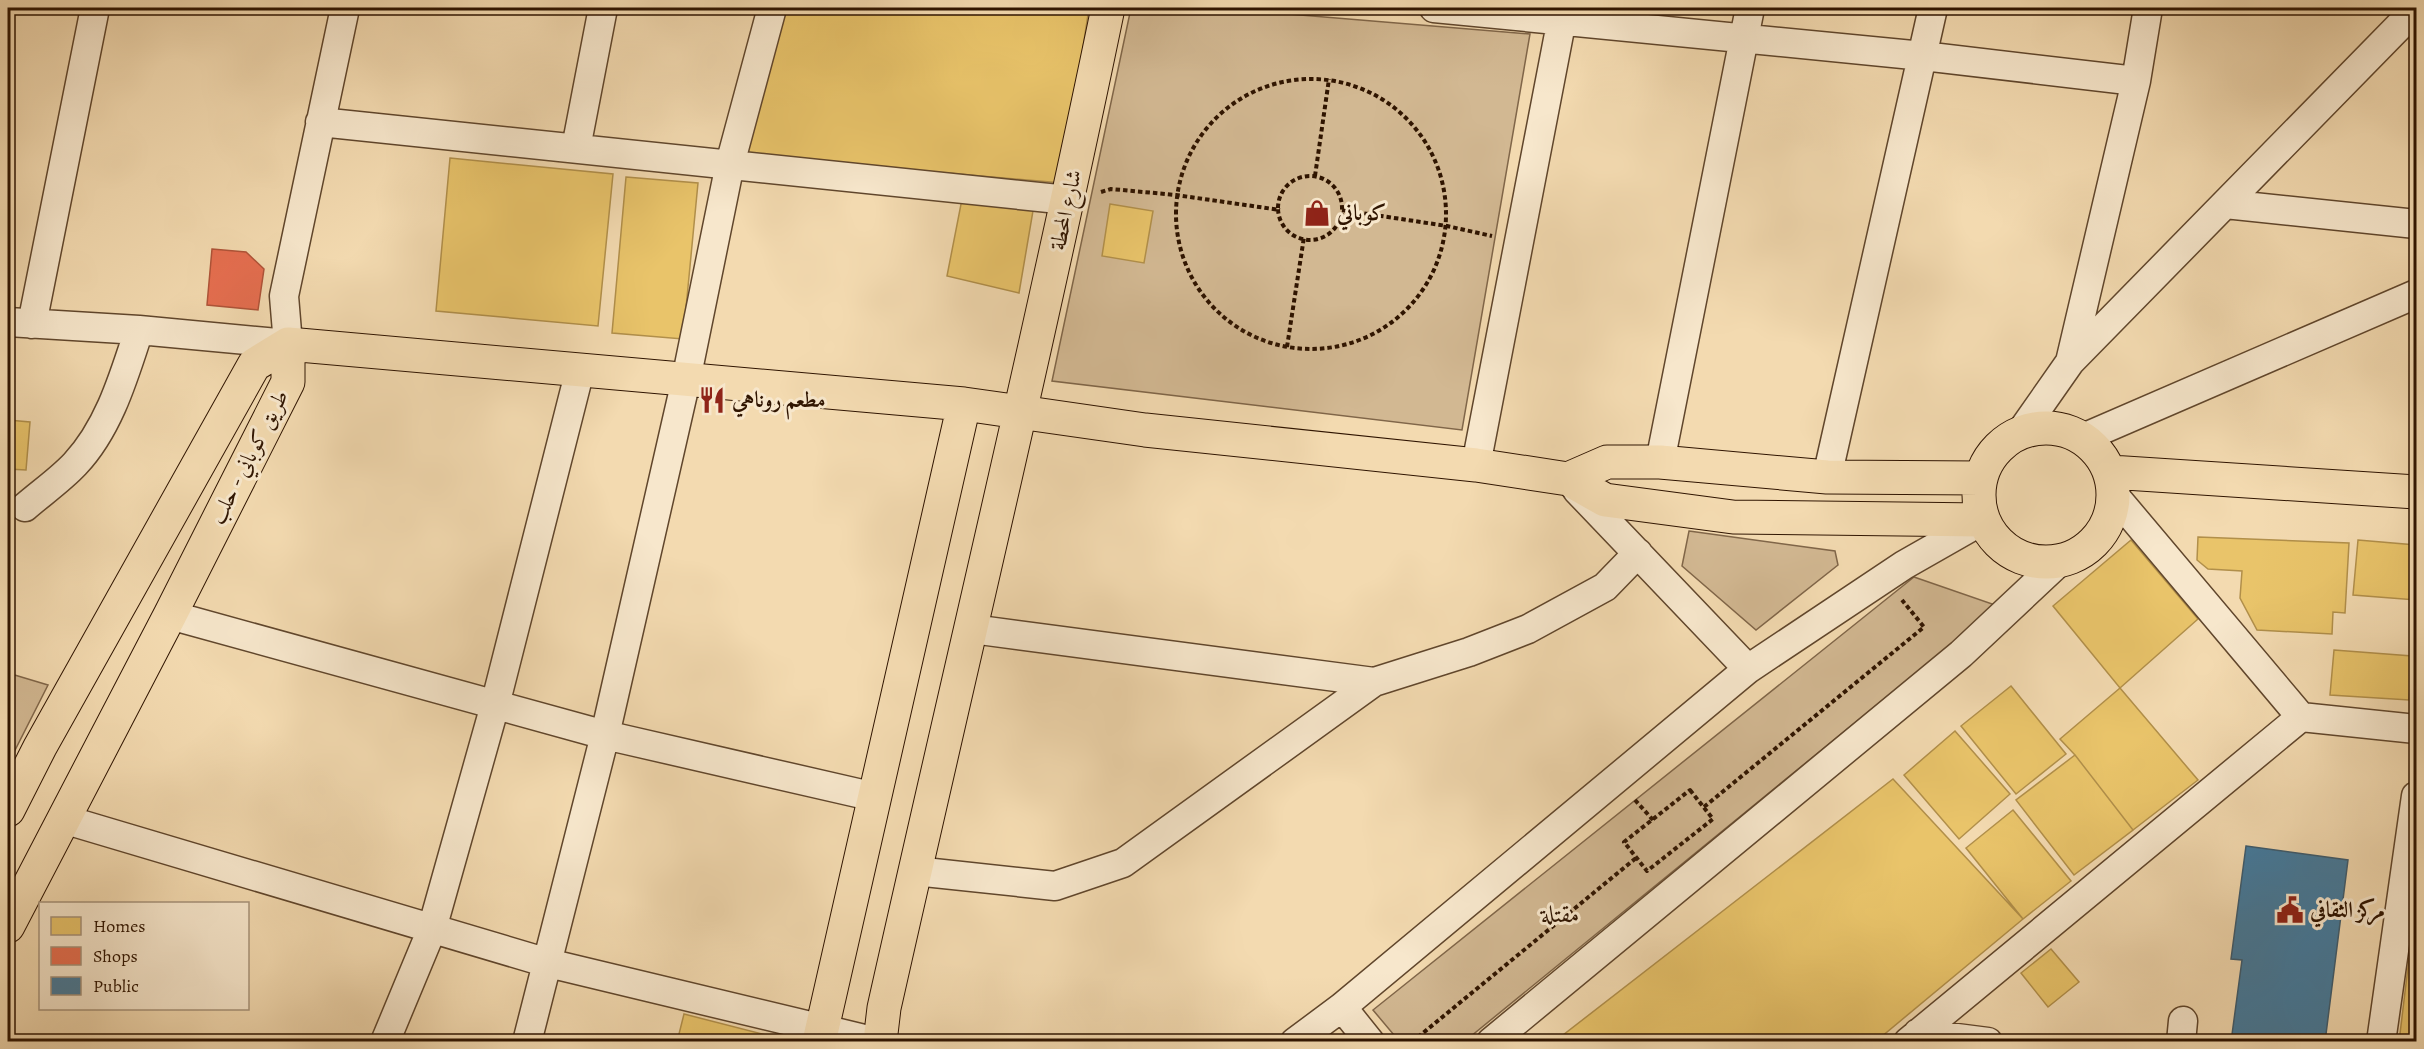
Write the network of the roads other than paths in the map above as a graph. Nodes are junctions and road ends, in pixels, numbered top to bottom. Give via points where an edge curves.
1 (95, 8) edge
2 (345, 8) edge
3 (603, 8) edge
4 (772, 8) edge
5 (1108, 8) edge
6 (1434, 8) edge
7 (1750, 8) edge
8 (1933, 8) edge
9 (2148, 8) edge
10 (2416, 9) edge
11 (1563, 14) edge
12 (1743, 38) junction
13 (1923, 56) junction
14 (2136, 81) junction
15 (320, 122) junction
16 (576, 148) junction
17 (730, 164) junction
18 (1068, 200) junction
19 (2225, 204) junction
20 (2416, 224) edge
21 (2416, 294) edge
22 (20, 323) edge
23 (139, 330) junction
24 (288, 344) junction
25 (2070, 362) junction
26 (580, 370) junction
27 (686, 380) junction
28 (963, 404) junction
29 (1021, 413) junction
30 (2021, 432) junction
31 (2083, 438) junction
32 (1660, 462) junction
33 (1476, 465) junction
34 (1827, 477) junction
35 (1980, 478) junction
36 (1568, 479) junction
37 (2112, 483) junction
38 (2416, 492) edge
39 (25, 507) dead end
40 (1983, 520) junction
41 (1638, 553) junction
42 (2059, 562) junction
43 (170, 615) junction
44 (972, 628) junction
45 (1748, 669) junction
46 (1374, 682) junction
47 (495, 705) junction
48 (2301, 717) junction
49 (2416, 729) edge
50 (605, 735) junction
51 (2416, 796) edge
52 (875, 797) junction
53 (8, 810) edge
54 (63, 819) junction
55 (915, 871) junction
56 (8, 926) edge
57 (432, 929) junction
58 (2407, 935) edge
59 (548, 963) junction
60 (1342, 1007) junction
61 (821, 1035) edge
62 (1914, 1039) edge
63 (385, 1041) edge
64 (527, 1041) edge
65 (879, 1041) edge
66 (1295, 1041) edge
67 (1370, 1041) edge
68 (1491, 1041) edge
69 (1988, 1041) edge
70 (2381, 1041) edge

1 - 22 street
2 - 15 street
3 - 16 street
4 - 17 street
5 - 18 main road, شارع المحطة
6 - 11 street
7 - 12 street
8 - 13 street
9 - 14 street
10 - 19 street
11 - 12 street
11 - 33 street
12 - 13 street
12 - 32 street
13 - 14 street
13 - 34 street
14 - 25 street
15 - 16 street
15 - 24 street via 284,296
16 - 17 street
17 - 18 street
17 - 27 street
18 - 29 main road, شارع المحطة
19 - 20 street
19 - 25 street
21 - 31 street
22 - 23 street
23 - 24 street
23 - 39 street via 119,390 91,444 75,464
24 - 26 main road
24 - 43 main road, طريق كوباني - حلب via 288,382
24 - 53 main road, طريق كوباني - حلب via 254,365
25 - 30 street
26 - 27 main road
26 - 47 street
27 - 28 main road
27 - 50 street
28 - 29 main road
28 - 52 main road
29 - 33 main road
29 - 44 main road, شارع المحطة
30 - 31 main road via 2063,430
30 - 35 main road via 2003,443
31 - 37 main road via 2099,453
32 - 34 main road
32 - 36 main road via 1607,462
33 - 36 main road
34 - 35 main road
35 - 40 main road via 1978,499
36 - 40 main road via 1605,500 1734,517
36 - 41 street
37 - 38 main road
37 - 42 main road via 2110,518 2099,538 2081,553
37 - 48 street
40 - 42 main road via 1995,540 2013,555 2036,562
40 - 45 street via 1884,579
41 - 45 street
41 - 46 street via 1605,587 1528,628 1469,652
42 - 68 street via 1961,654
43 - 47 street
43 - 54 main road, طريق كوباني - حلب
44 - 46 street
44 - 55 main road, شارع المحطة
45 - 60 street
46 - 55 street via 1123,863 1055,886
47 - 50 street
47 - 57 street
48 - 49 street
48 - 62 street
50 - 52 street
50 - 59 street
51 - 58 street
52 - 61 main road
54 - 56 main road, طريق كوباني - حلب
54 - 57 street
55 - 65 main road, شارع المحطة
57 - 59 street
57 - 63 street
58 - 70 street
59 - 61 street
59 - 64 street
60 - 66 street
60 - 67 street
61 - 65 street
62 - 69 street

